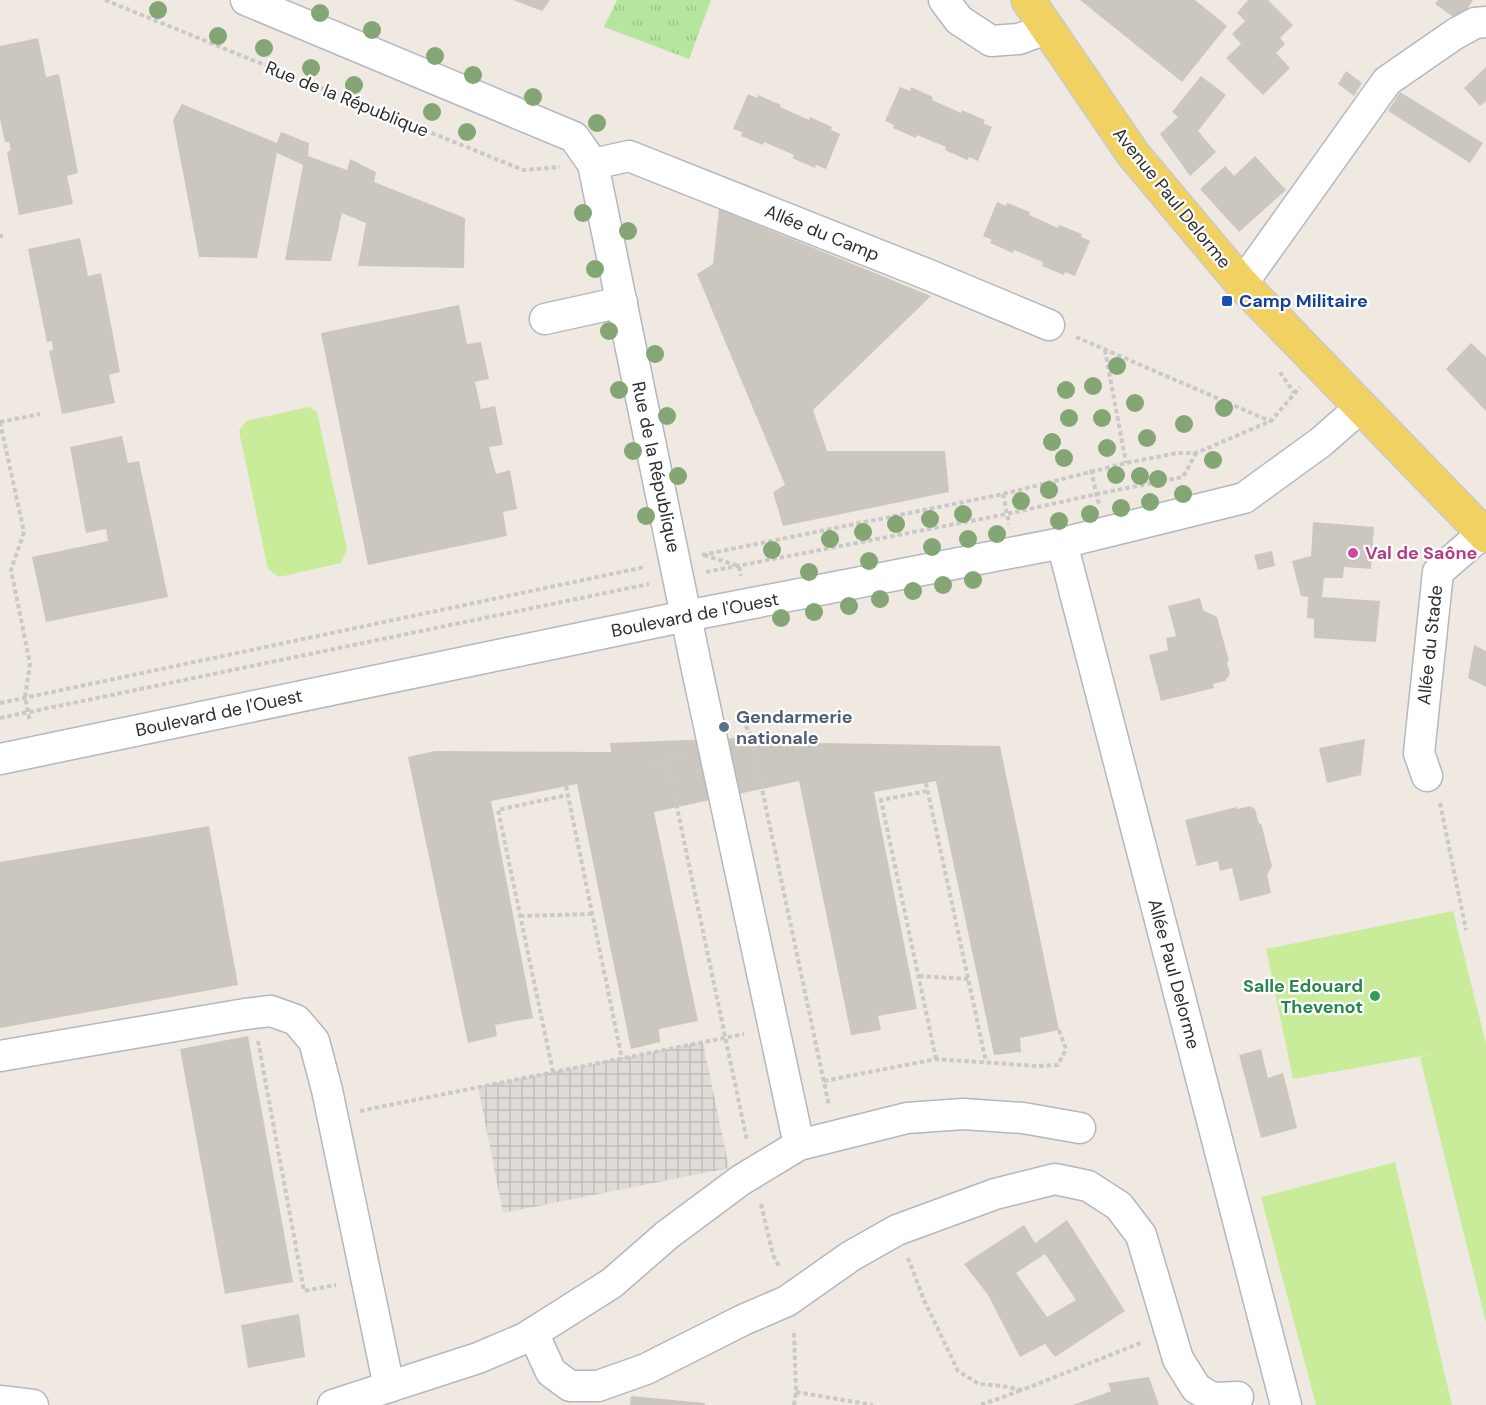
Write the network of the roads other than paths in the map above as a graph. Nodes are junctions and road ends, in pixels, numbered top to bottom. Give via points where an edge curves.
1 (246, 0) edge
2 (944, 0) edge
3 (1028, 0) edge
4 (1486, 22) edge
5 (1046, 29) junction
6 (593, 164) junction
7 (1242, 284) junction
8 (622, 302) junction
9 (545, 319) dead end
10 (1049, 325) road end
11 (1361, 407) junction
12 (1484, 534) edge
13 (1062, 543) junction
14 (686, 616) junction
15 (0, 759) edge
16 (1426, 776) road end
17 (0, 1056) edge
18 (1080, 1128) dead end
19 (799, 1145) junction
20 (533, 1333) junction
21 (388, 1387) junction
22 (1238, 1397) dead end
23 (0, 1401) edge
24 (33, 1405) edge
25 (333, 1405) edge
26 (1286, 1405) edge

1 - 6 street, Rue de la République via 574,137
2 - 5 street via 959,20 991,41 1019,39
3 - 5 main road, Avenue Paul Delorme
4 - 7 street via 1475,23 1455,34 1387,81
5 - 7 main road, Avenue Paul Delorme via 1133,154
6 - 8 street, Rue de la République
6 - 10 street, Allée du Camp via 629,156
7 - 11 main road, Avenue Paul Delorme
8 - 9 street
8 - 14 street, Rue de la République via 685,564
11 - 12 main road, Avenue Paul Delorme
11 - 13 street, Boulevard de l'Ouest via 1321,442 1244,498
12 - 16 street, Allée du Stade via 1438,572 1419,753
13 - 14 street, Boulevard de l'Ouest
13 - 26 street, Allée Paul Delorme
14 - 15 street, Boulevard de l'Ouest
14 - 19 street, Rue de la République
17 - 21 street via 252,1013 272,1011 296,1020 314,1041 333,1116
18 - 19 street via 1023,1118 963,1114 907,1119
19 - 20 street via 667,1235 612,1283
20 - 21 street via 478,1358
20 - 22 street via 551,1372 570,1386 598,1386 646,1369 794,1297 851,1256 897,1230 995,1194 1055,1179 1088,1186 1119,1206 1141,1235 1178,1359 1196,1388 1212,1398
21 - 25 street
23 - 24 street

